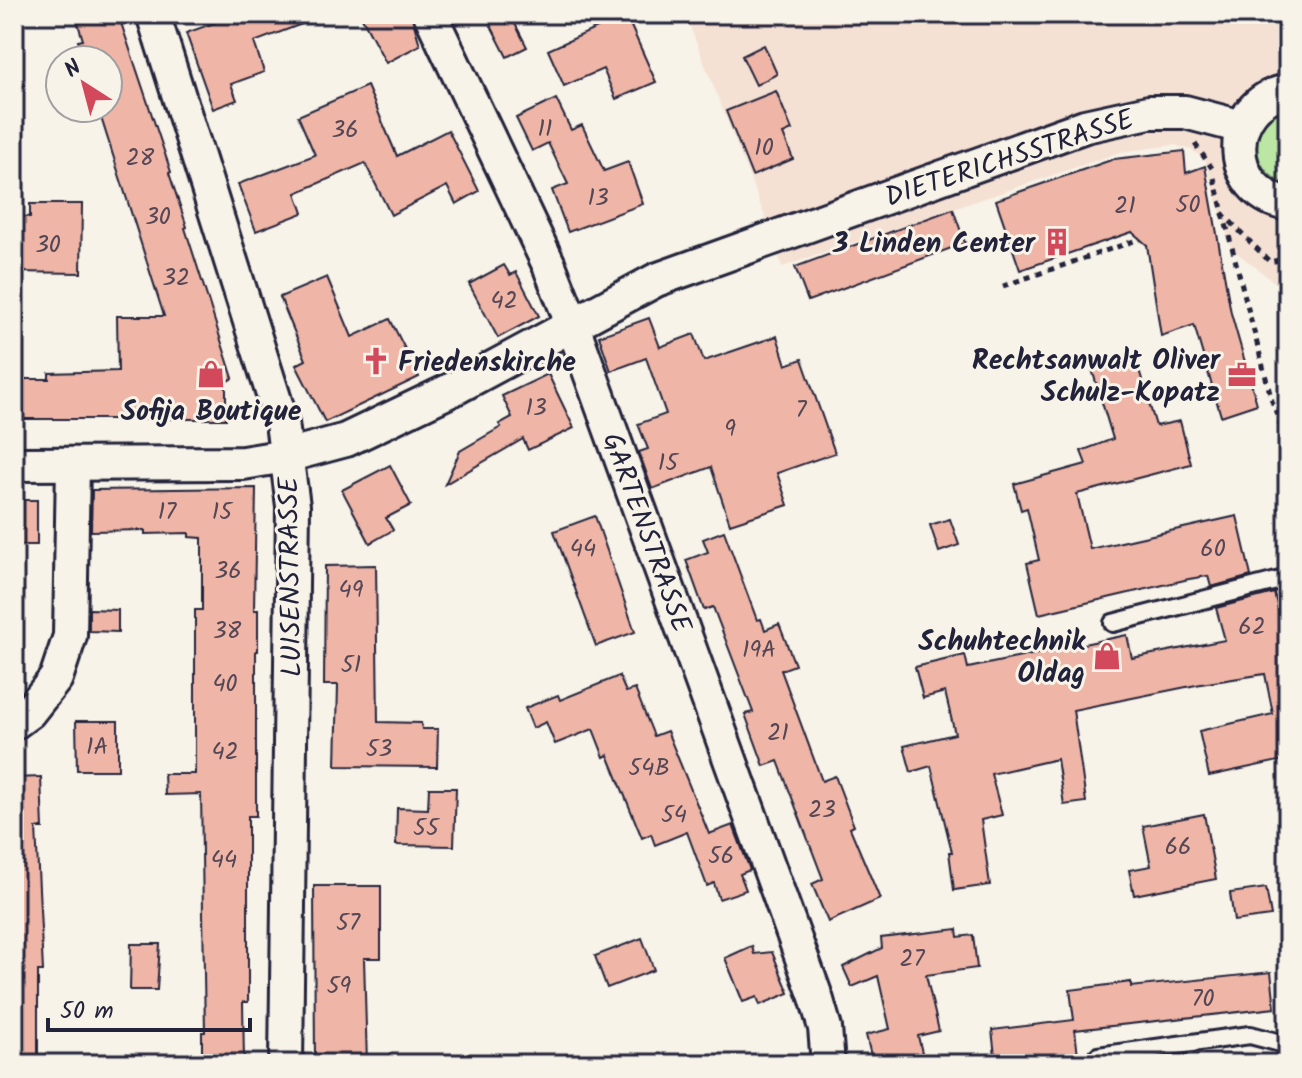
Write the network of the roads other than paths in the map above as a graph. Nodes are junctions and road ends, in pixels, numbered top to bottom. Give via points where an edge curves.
1 (153, 14) edge
2 (430, 14) edge
3 (1288, 91) edge
4 (1242, 127) junction
5 (1288, 204) edge
6 (573, 326) junction
7 (286, 456) junction
8 (14, 464) edge
9 (73, 464) junction
10 (1288, 578) edge
11 (1113, 623) dead end
12 (14, 723) edge
13 (1288, 1045) edge
14 (1098, 1056) dead end
15 (286, 1064) edge
16 (828, 1064) edge

1 - 7 street, LUISENSTRASSE via 282,423
2 - 6 street, GARTENSTRASSE
3 - 4 street via 1258,104
4 - 5 street via 1239,156 1249,181 1271,199
4 - 6 street, DIETERICHSSTRASSE via 1185,112 1149,112 1085,126 656,280
6 - 7 street, DIETERICHSSTRASSE via 346,440
6 - 16 street, GARTENSTRASSE via 816,997
7 - 9 street, DIETERICHSSTRASSE via 243,463
7 - 15 street, LUISENSTRASSE via 293,506
8 - 9 street, DIETERICHSSTRASSE
9 - 12 street via 70,636 56,678
10 - 11 lane
13 - 14 lane via 1250,1035

